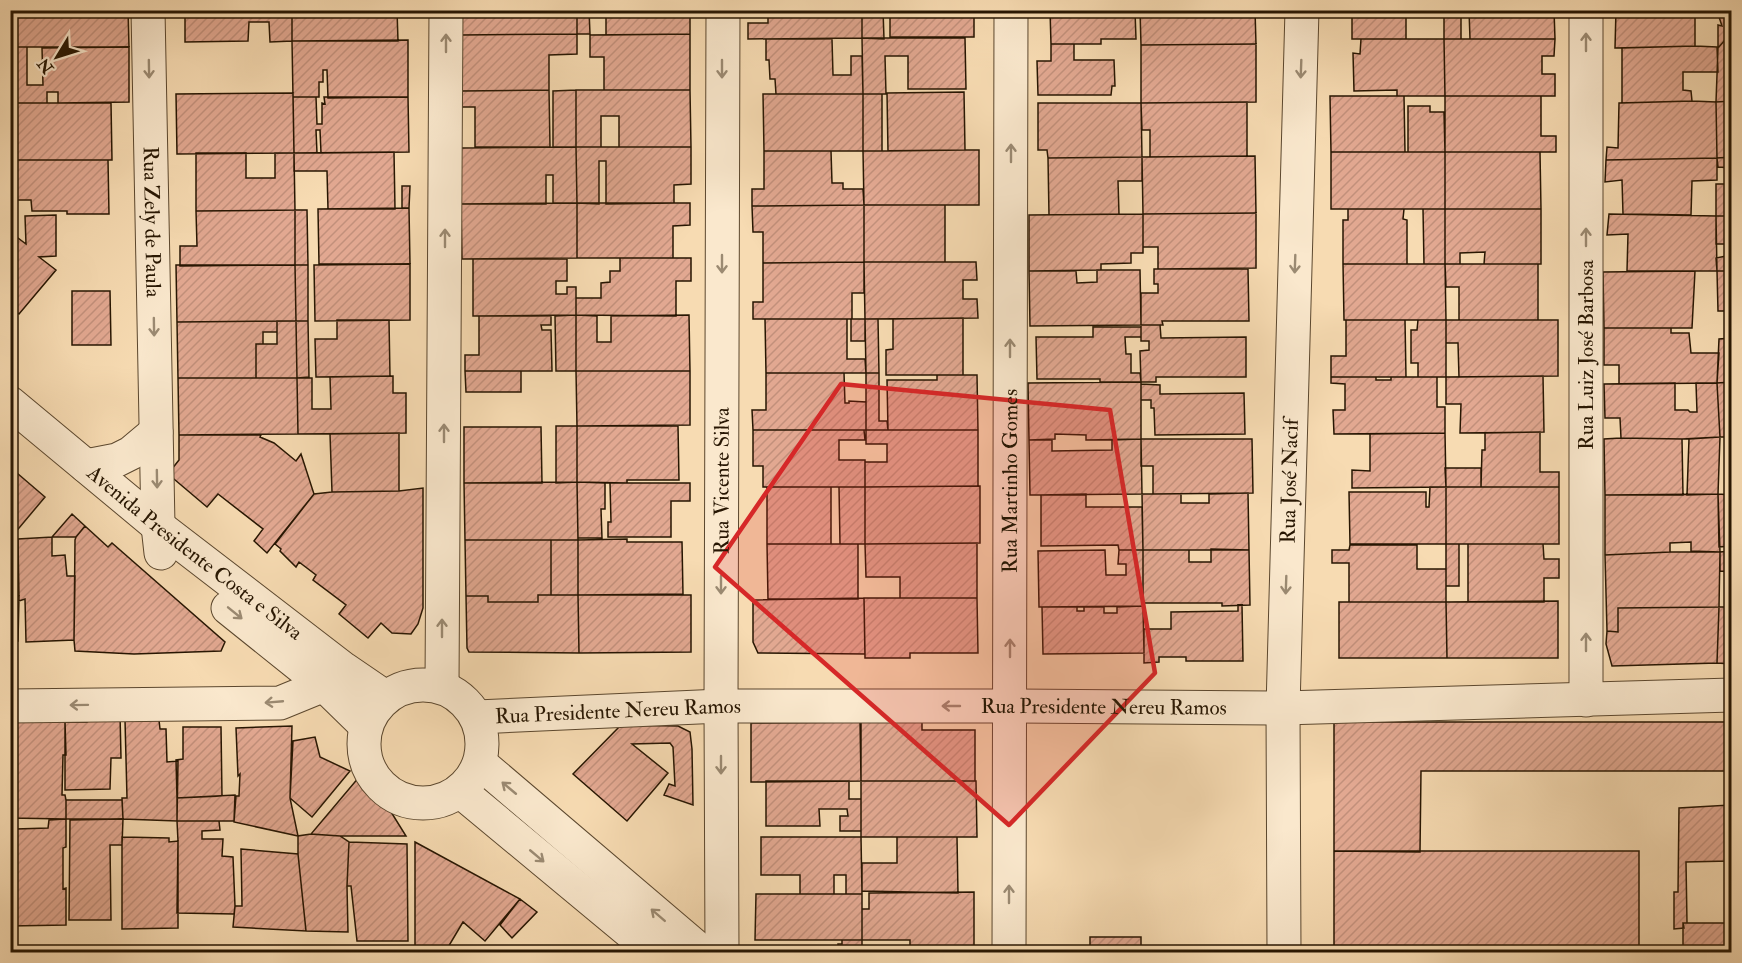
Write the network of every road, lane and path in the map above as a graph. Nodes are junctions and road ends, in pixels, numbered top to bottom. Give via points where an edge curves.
1 (148, 10) edge
2 (446, 10) edge
3 (723, 10) edge
4 (1011, 10) edge
5 (1302, 10) edge
6 (1586, 10) edge
7 (10, 403) edge
8 (10, 431) edge
9 (156, 432) junction
10 (86, 466) junction
11 (160, 539) junction
12 (334, 677) junction
13 (442, 686) junction
14 (1731, 695) edge
15 (385, 697) junction
16 (1586, 700) junction
17 (10, 706) edge
18 (721, 706) junction
19 (1010, 706) junction
20 (1283, 708) junction
21 (477, 717) junction
22 (366, 726) junction
23 (480, 763) junction
24 (460, 791) junction
25 (654, 952) edge
26 (702, 952) edge
27 (722, 952) edge
28 (1009, 952) edge
29 (1284, 952) edge

1 -> 9 street, Rua Zely de Paula
13 -> 2 street
3 -> 18 street, Rua Vicente Silva
19 -> 4 street, Rua Martinho Gomes
5 -> 20 street, Rua José Nacif
16 -> 6 street, Rua Luiz José Barbosa
7 - 10 street, Avenida Presidente Costa e Silva
8 - 11 street, Avenida Presidente Costa e Silva
9 - 10 street via 117,460
9 -> 11 street, Rua Zely de Paula
10 - 11 street, Avenida Presidente Costa e Silva
11 - 12 street, Avenida Presidente Costa e Silva
12 - 15 street, Avenida Presidente Costa e Silva
12 -> 17 street via 280,703
12 - 22 street, Avenida Presidente Costa e Silva
13 - 15 street via 422,683 402,687
13 - 21 street via 463,699
14 - 16 street, Rua Presidente Nereu Ramos
15 - 22 street
16 - 20 street, Rua Presidente Nereu Ramos
19 -> 18 street, Rua Presidente Nereu Ramos
18 - 21 street, Rua Presidente Nereu Ramos
18 -> 27 street, Rua Vicente Silva
19 - 20 street, Rua Presidente Nereu Ramos
28 -> 19 street, Rua Martinho Gomes
20 - 29 street, Rua José Nacif
21 - 23 street via 483,740
22 - 24 street via 363,747 369,768 381,786 399,798 420,803 441,801
23 - 24 street
26 -> 23 street
24 -> 25 street

